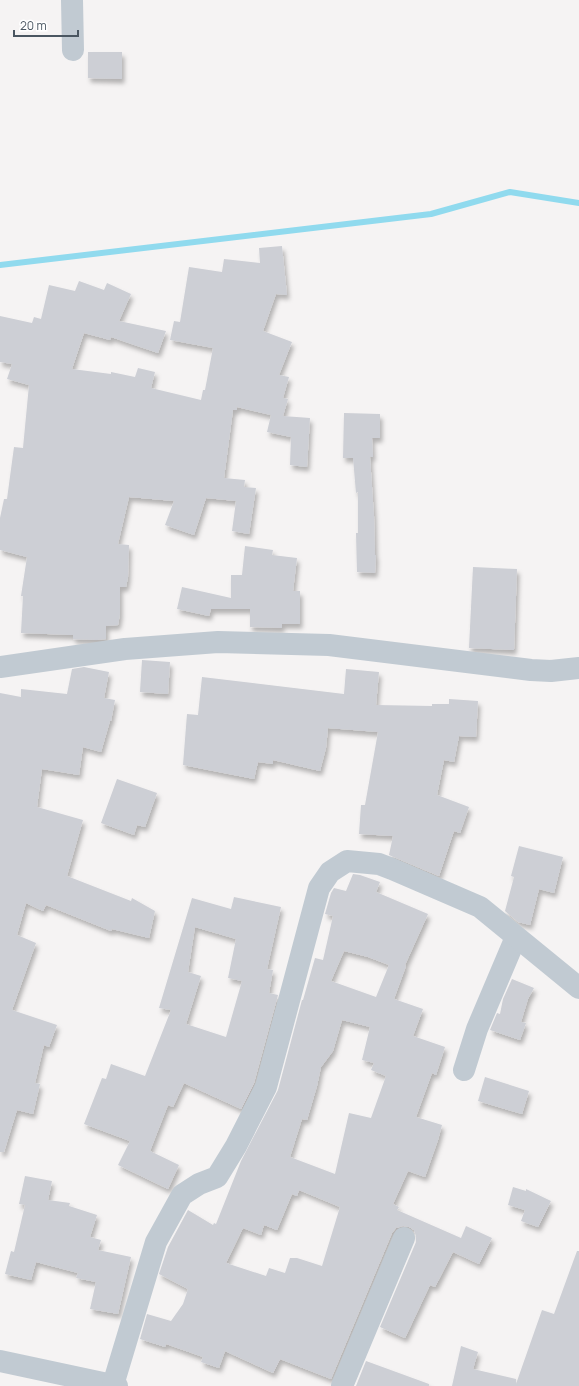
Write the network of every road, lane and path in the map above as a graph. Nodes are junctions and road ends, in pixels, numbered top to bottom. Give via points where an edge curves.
1 (72, 0) edge
2 (74, 50) dead end
3 (0, 667) edge
4 (579, 668) edge
5 (516, 937) junction
6 (579, 988) edge
7 (464, 1070) dead end
8 (404, 1238) dead end
9 (0, 1360) edge
10 (115, 1386) edge
11 (342, 1386) edge

1 - 2 street
3 - 4 street via 125,649 218,642 329,645 531,670
5 - 6 street
5 - 7 street via 477,1029
5 - 10 street via 480,907 392,868 347,861 330,872 319,888 266,1087 217,1177 199,1184 182,1195 156,1242
8 - 11 street
9 - 10 street

